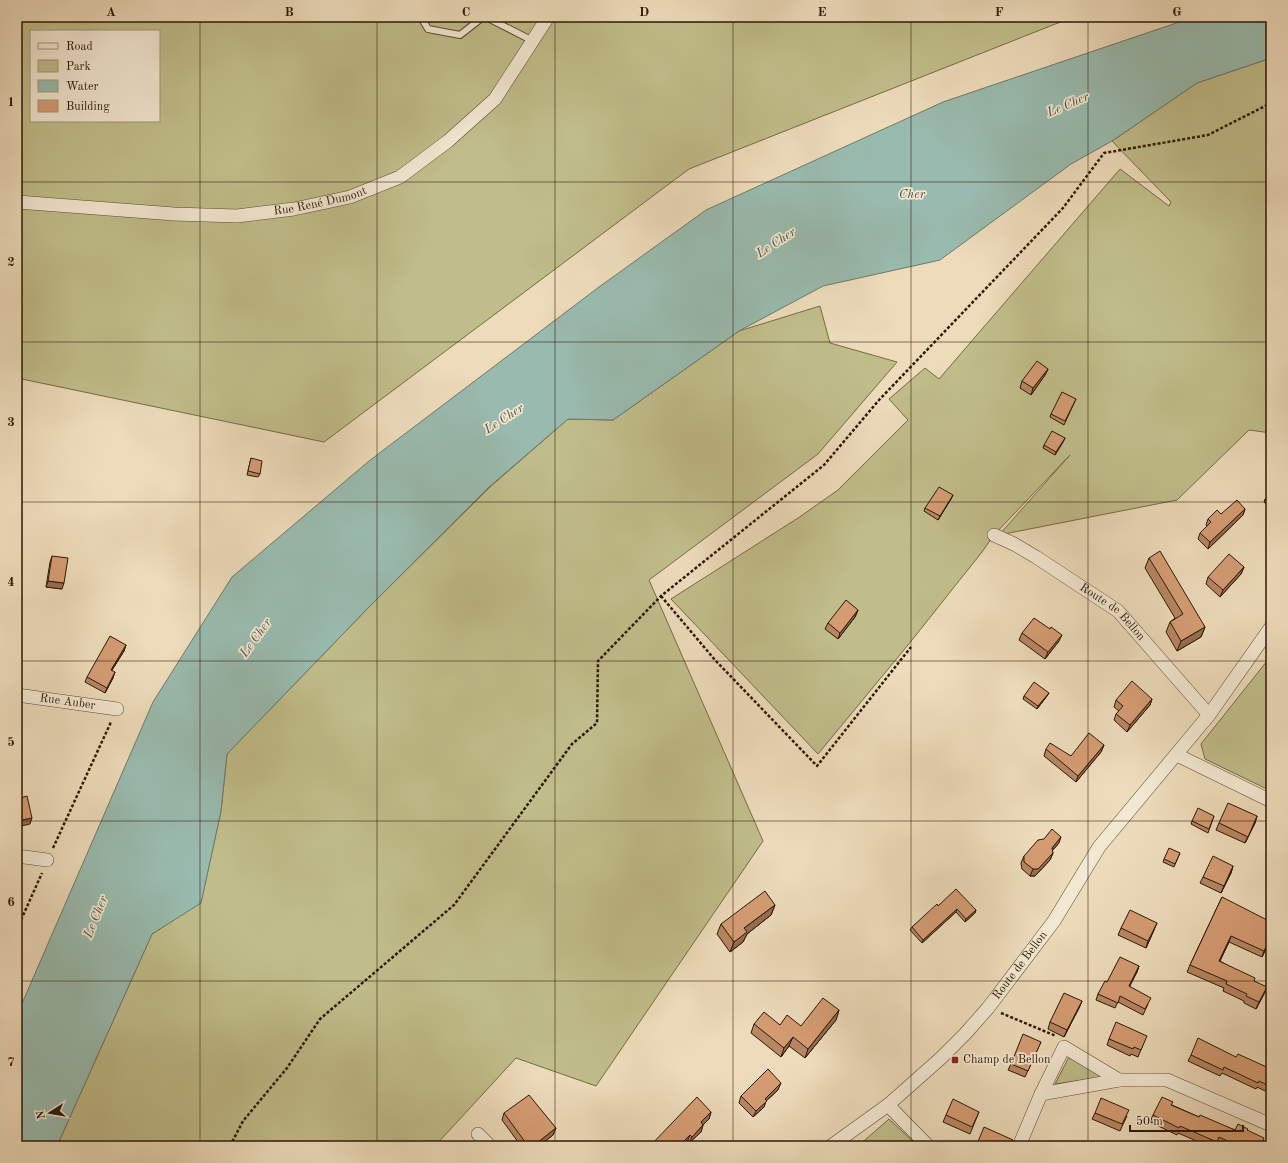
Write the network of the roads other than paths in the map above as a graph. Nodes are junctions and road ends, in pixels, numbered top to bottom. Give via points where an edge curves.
1 (421, 17) edge
2 (483, 17) edge
3 (486, 17) edge
4 (548, 17) edge
5 (533, 40) junction
6 (17, 202) edge
7 (994, 535) dead end
8 (1271, 627) edge
9 (17, 695) edge
10 (117, 709) road end
11 (1209, 715) junction
12 (1177, 755) junction
13 (1271, 801) edge
14 (17, 856) edge
15 (47, 860) road end
16 (1119, 1080) junction
17 (1041, 1094) junction
18 (888, 1105) junction
19 (1271, 1125) edge
20 (478, 1134) dead end
21 (490, 1146) edge
22 (831, 1146) edge
23 (928, 1146) edge
24 (1019, 1146) edge

1 - 2 lane via 428,29 460,35
3 - 5 lane
4 - 5 street, Rue René Dumont
5 - 6 street, Rue René Dumont via 495,99 448,141 400,177 350,197 294,209 237,216 174,214
7 - 11 street, Route de Bellon via 1036,557 1118,611
8 - 11 street, Route de Bellon
9 - 10 street, Rue Auber
11 - 12 street, Route de Bellon
12 - 13 street
12 - 18 street, Route de Bellon via 1099,846 1054,921 988,1008 941,1058
14 - 15 street
16 - 17 street
16 - 17 street via 1064,1047
16 - 19 street via 1167,1080
17 - 24 street
18 - 22 street, Route de Bellon
18 - 23 street
20 - 21 street

